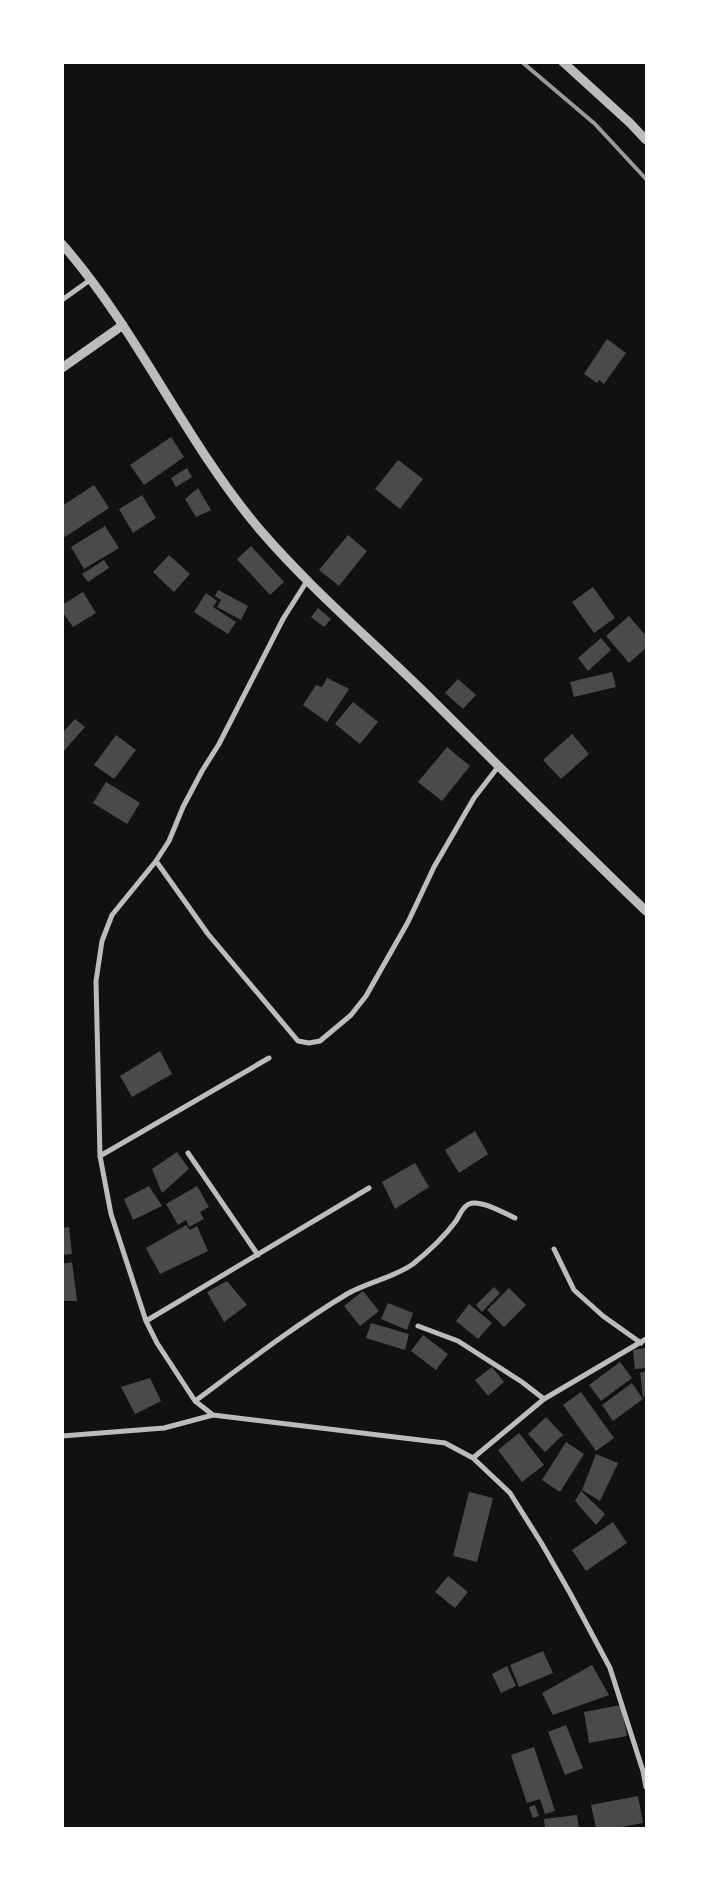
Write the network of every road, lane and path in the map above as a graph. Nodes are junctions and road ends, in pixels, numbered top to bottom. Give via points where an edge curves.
1 (563, 62) edge
2 (646, 140) edge
3 (62, 244) edge
4 (90, 280) junction
5 (62, 300) edge
6 (123, 325) junction
7 (62, 368) edge
8 (307, 581) junction
9 (498, 767) junction
10 (156, 861) junction
11 (646, 911) edge
12 (269, 1058) dead end
13 (188, 1153) dead end
14 (100, 1156) junction
15 (369, 1188) dead end
16 (515, 1218) dead end
17 (554, 1250) dead end
18 (258, 1255) junction
19 (146, 1321) junction
20 (418, 1326) dead end
21 (646, 1339) edge
22 (641, 1343) junction
23 (544, 1399) junction
24 (194, 1401) junction
25 (213, 1415) junction
26 (62, 1436) edge
27 (473, 1458) junction
28 (646, 1787) edge

1 - 2 street
3 - 4 street
4 - 5 street
4 - 6 street
6 - 7 street
6 - 8 street via 210,465 260,530
8 - 9 street
8 - 10 street via 283,619
9 - 10 street via 474,798 434,867 408,922 366,996 320,1041 298,1041 208,934
9 - 11 street
10 - 14 street via 112,915 102,941 96,981
12 - 14 street
13 - 18 street
14 - 19 street via 111,1214
15 - 18 street
16 - 24 street via 480,1203 471,1203 464,1207 456,1222 433,1247 412,1265 351,1292 309,1317
17 - 22 street via 574,1290
18 - 19 street
19 - 24 street
20 - 23 street via 458,1341
21 - 22 street
22 - 23 street
23 - 27 street
24 - 25 street
25 - 26 street via 164,1428
25 - 27 street via 420,1438 445,1443
27 - 28 street via 510,1493 610,1668

